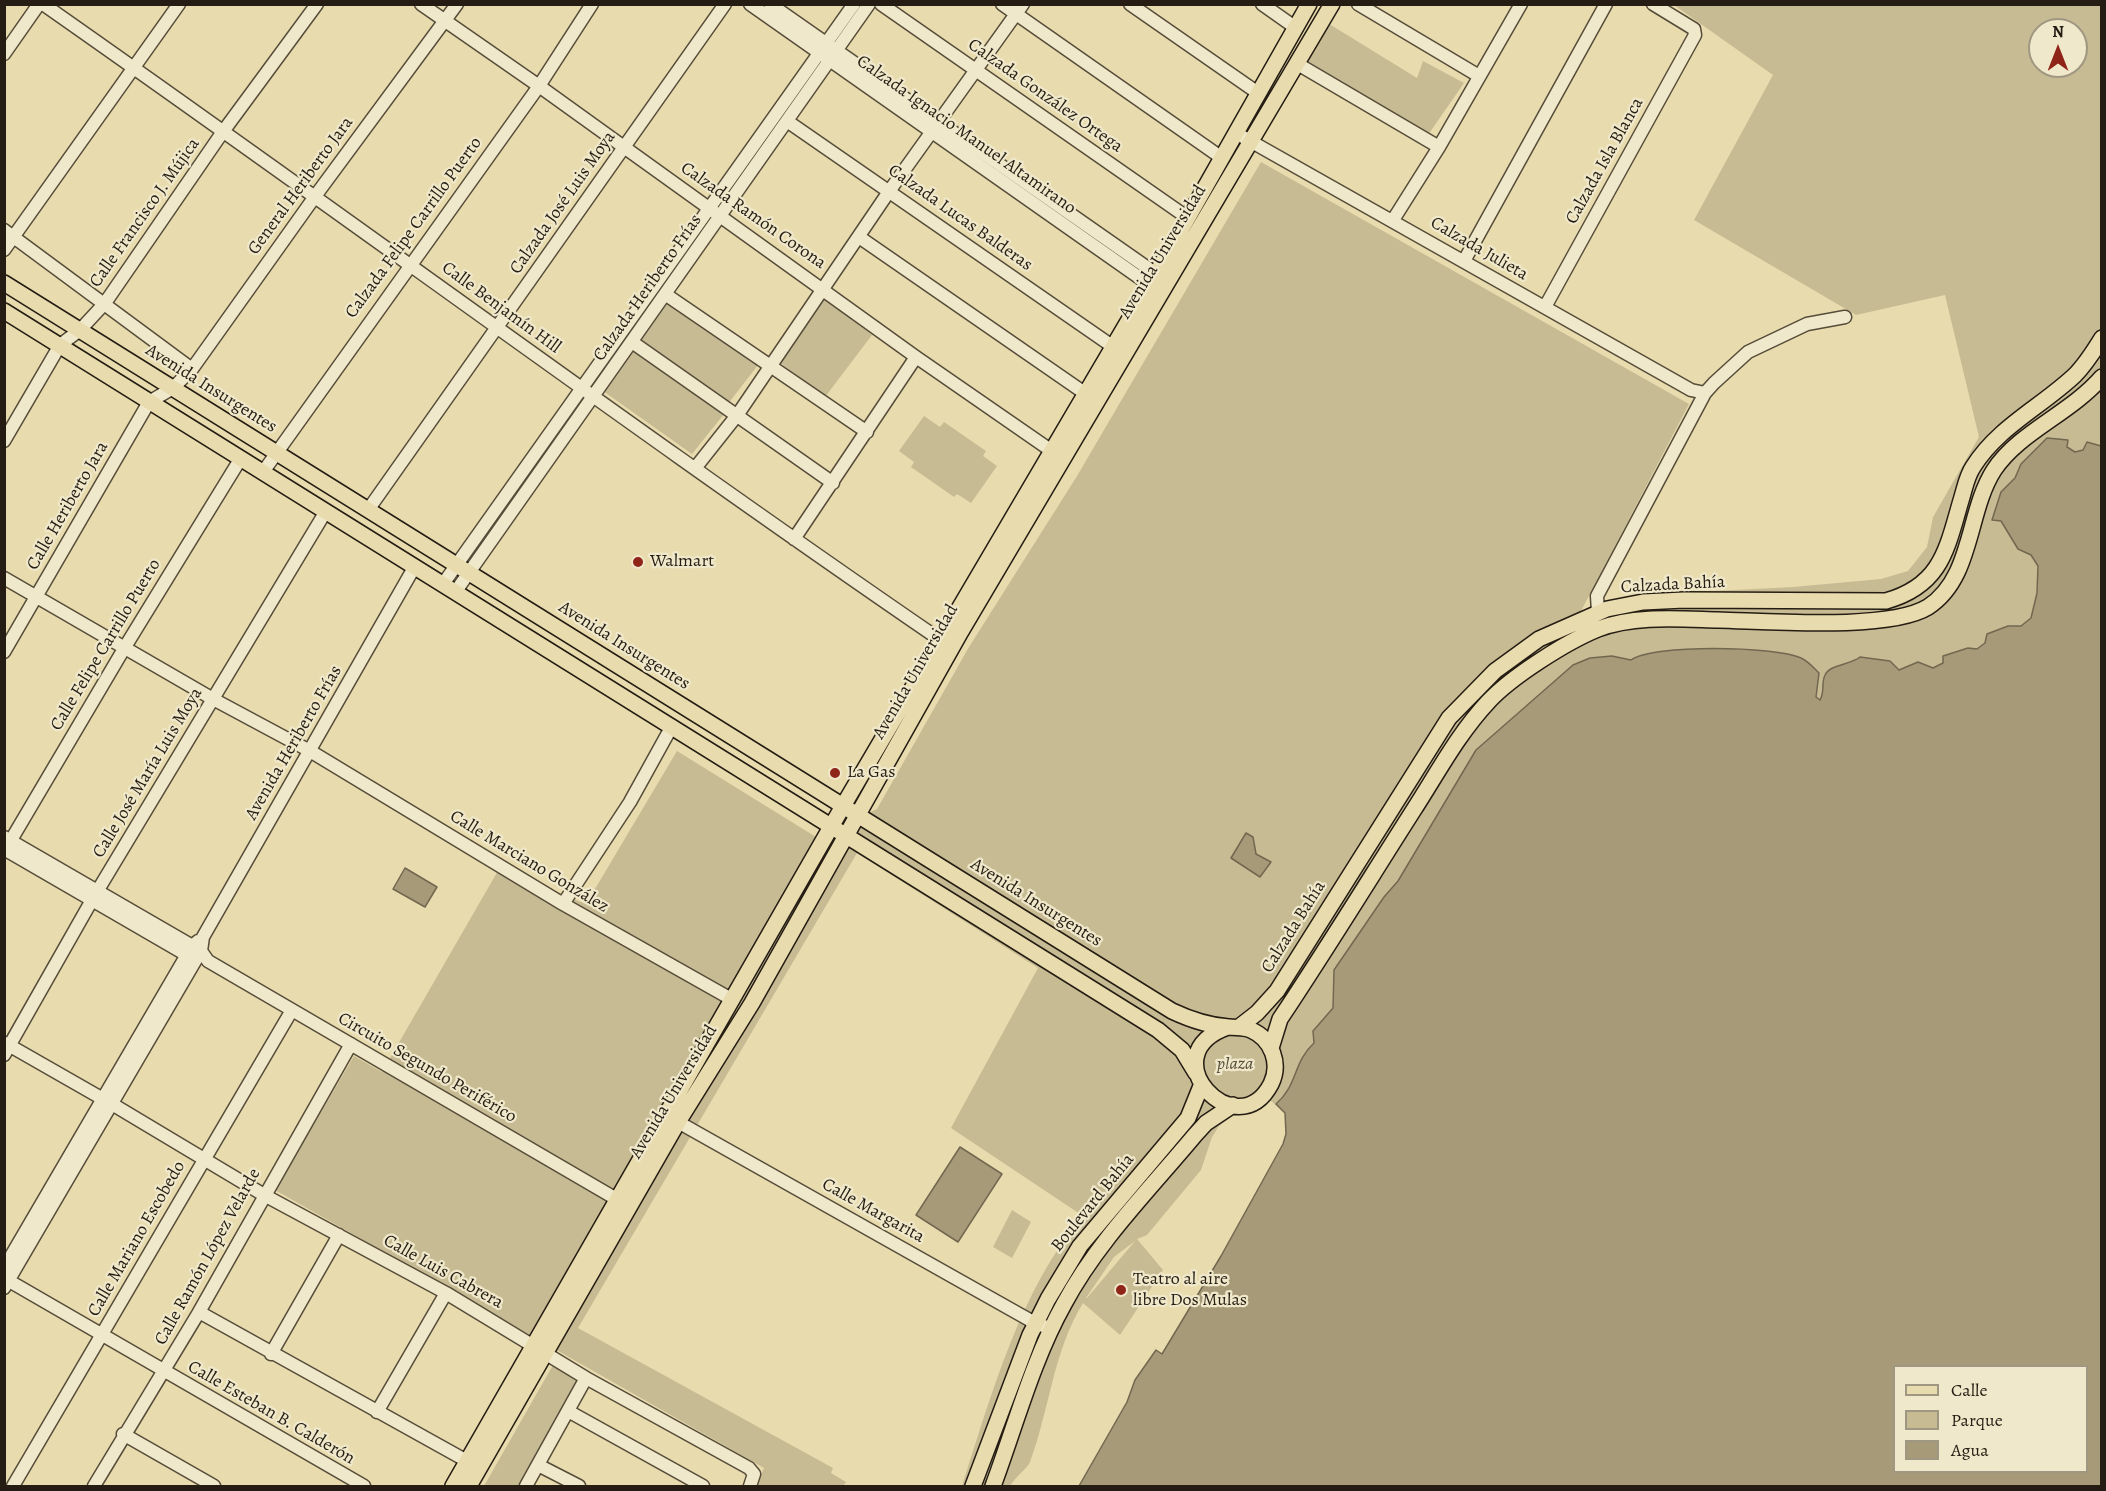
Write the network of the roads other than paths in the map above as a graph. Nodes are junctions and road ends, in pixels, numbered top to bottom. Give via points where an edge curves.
1 (41, 4) edge
2 (179, 4) edge
3 (317, 4) edge
4 (421, 4) edge
5 (458, 4) edge
6 (592, 4) edge
7 (725, 4) edge
8 (750, 4) edge
9 (770, 4) edge
10 (854, 4) edge
11 (869, 4) edge
12 (881, 4) edge
13 (1002, 4) edge
14 (1130, 4) edge
15 (1262, 4) edge
16 (1309, 4) edge
17 (1332, 4) edge
18 (1358, 4) edge
19 (1521, 4) edge
20 (1606, 4) edge
21 (1653, 4) edge
22 (1020, 9) edge
23 (446, 22) junction
24 (1296, 27) junction
25 (827, 53) junction
26 (4, 54) edge
27 (1296, 63) junction
28 (133, 67) junction
29 (978, 71) junction
30 (1479, 76) junction
31 (539, 86) junction
32 (1258, 93) junction
33 (787, 121) junction
34 (935, 127) junction
35 (222, 133) junction
36 (1236, 133) junction
37 (1252, 141) junction
38 (623, 147) junction
39 (1439, 147) junction
40 (1222, 158) junction
41 (890, 190) junction
42 (315, 195) junction
43 (715, 212) junction
44 (1188, 218) junction
45 (1393, 220) junction
46 (9, 233) edge
47 (859, 237) junction
48 (4, 250) edge
49 (1464, 261) junction
50 (410, 264) junction
51 (4, 283) edge
52 (1158, 284) junction
53 (823, 288) junction
54 (665, 294) junction
55 (105, 303) junction
56 (1545, 307) junction
57 (4, 310) edge
58 (1845, 317) dead end
59 (499, 327) junction
60 (80, 330) junction
61 (2102, 338) edge
62 (632, 342) junction
63 (60, 345) junction
64 (1112, 346) junction
65 (916, 357) junction
66 (771, 364) junction
67 (192, 369) junction
68 (2102, 377) edge
69 (173, 388) junction
70 (582, 388) junction
71 (1705, 393) junction
72 (1086, 394) junction
73 (593, 396) junction
74 (149, 402) junction
75 (738, 414) junction
76 (867, 432) junction
77 (4, 441) edge
78 (276, 452) junction
79 (1058, 455) junction
80 (240, 458) junction
81 (696, 467) junction
82 (263, 472) junction
83 (833, 483) junction
84 (368, 510) junction
85 (326, 511) junction
86 (794, 538) junction
87 (415, 566) junction
88 (463, 569) junction
89 (4, 578) edge
90 (450, 588) junction
91 (36, 596) junction
92 (1769, 601) junction
93 (1598, 612) junction
94 (1771, 621) junction
95 (939, 639) junction
96 (124, 647) junction
97 (4, 652) edge
98 (213, 699) junction
99 (672, 726) junction
100 (310, 751) junction
101 (843, 806) junction
102 (858, 815) junction
103 (831, 826) junction
104 (847, 835) junction
105 (6, 845) edge
106 (96, 896) junction
107 (563, 904) junction
108 (1006, 908) junction
109 (991, 925) junction
110 (197, 954) junction
111 (733, 1000) junction
112 (292, 1010) junction
113 (1234, 1027) junction
114 (351, 1044) junction
115 (6, 1048) edge
116 (1271, 1048) junction
117 (1199, 1079) junction
118 (107, 1101) junction
119 (1233, 1105) junction
120 (678, 1122) junction
121 (203, 1160) junction
122 (264, 1195) junction
123 (622, 1202) junction
124 (339, 1235) junction
125 (4, 1268) edge
126 (6, 1282) edge
127 (446, 1293) junction
128 (199, 1312) junction
129 (1035, 1323) junction
130 (1052, 1329) junction
131 (104, 1335) junction
132 (532, 1345) junction
133 (271, 1353) junction
134 (547, 1355) junction
135 (164, 1372) junction
136 (586, 1378) junction
137 (568, 1411) junction
138 (376, 1412) junction
139 (123, 1434) junction
140 (467, 1461) junction
141 (538, 1465) junction
142 (14, 1486) edge
143 (94, 1486) edge
144 (214, 1486) edge
145 (364, 1486) edge
146 (453, 1486) edge
147 (470, 1486) edge
148 (526, 1486) edge
149 (579, 1486) edge
150 (703, 1486) edge
151 (750, 1486) edge
152 (973, 1486) edge
153 (993, 1486) edge

1 - 26 street
1 - 28 street, Calle Benjamín Hill
2 - 28 street
3 - 35 street, Calle Francisco J. Mújica
4 - 23 street, Calzada Ramón Corona
5 - 23 street, General Heriberto Jara
6 - 31 street, Calzada Felipe Carrillo Puerto
7 - 38 street, Calzada José Luis Moya
8 - 25 street, Calzada Ignacio Manuel Altamirano
9 - 25 street, Calzada Ignacio Manuel Altamirano
10 - 25 street, Calzada Heriberto Frías
11 - 25 street, Calzada Heriberto Frías
12 - 29 street, Calzada González Ortega
13 - 22 street
14 - 32 street
15 - 24 street
16 - 24 main road, Avenida Universidad
17 - 27 main road, Avenida Universidad
18 - 30 street
19 - 30 street
20 - 49 street
21 - 56 street, Calzada Isla Blanca via 1695,32
22 - 29 street
22 - 40 street
23 - 31 street, Calzada Ramón Corona
23 - 42 street, General Heriberto Jara
24 - 32 main road, Avenida Universidad
25 - 33 street, Calzada Heriberto Frías
25 - 34 street, Calzada Ignacio Manuel Altamirano
25 - 43 street, Calzada Heriberto Frías
27 - 37 main road, Avenida Universidad
27 - 39 street
28 - 35 street, Calle Benjamín Hill
28 - 46 street
29 - 34 street
29 - 44 street, Calzada González Ortega
30 - 39 street
31 - 38 street, Calzada Ramón Corona
31 - 50 street, Calzada Felipe Carrillo Puerto
32 - 36 main road, Avenida Universidad
33 - 41 street, Calzada Lucas Balderas
33 - 43 street, Calzada Heriberto Frías
34 - 41 street
34 - 52 street, Calzada Ignacio Manuel Altamirano
35 - 42 street, Calle Benjamín Hill
35 - 55 street, Calle Francisco J. Mújica
36 - 37 street, Calzada Julieta
36 - 40 main road, Avenida Universidad
37 - 45 street, Calzada Julieta
37 - 52 main road, Avenida Universidad
38 - 43 street, Calzada Ramón Corona
38 - 59 street, Calzada José Luis Moya
39 - 45 street
40 - 44 main road, Avenida Universidad
41 - 47 street
41 - 64 street, Calzada Lucas Balderas
42 - 50 street, Calle Benjamín Hill
42 - 67 street, General Heriberto Jara
43 - 53 street, Calzada Ramón Corona
43 - 54 street, Calzada Heriberto Frías
43 - 70 street, Calzada Heriberto Frías
44 - 52 main road, Avenida Universidad
45 - 49 street, Calzada Julieta
46 - 48 street
46 - 55 street
47 - 53 street
47 - 72 street
49 - 56 street, Calzada Julieta
50 - 59 street, Calle Benjamín Hill
50 - 78 street, Calzada Felipe Carrillo Puerto
51 - 60 main road, Avenida Insurgentes
52 - 64 main road, Avenida Universidad
52 - 79 main road, Avenida Universidad
53 - 65 street, Calzada Ramón Corona
53 - 66 street
54 - 62 street, Calzada Heriberto Frías
54 - 66 street
55 - 60 street, Calle Francisco J. Mújica
55 - 67 street
56 - 71 street, Calzada Julieta via 1691,390
57 - 63 main road
58 - 71 street via 1808,324 1748,352
59 - 70 street, Calle Benjamín Hill
59 - 84 street, Calzada José Luis Moya
60 - 63 street, Calle Francisco J. Mújica
60 - 69 main road, Avenida Insurgentes
61 - 92 main road, Calzada Bahía via 2075,375 2009,426 1981,455 1969,473 1941,563 1921,586 1887,601
62 - 73 street, Calzada Heriberto Frías
62 - 75 street
63 - 74 main road
63 - 77 street, Calle Francisco J. Mújica
64 - 72 main road, Avenida Universidad
65 - 76 street
65 - 79 street, Calzada Ramón Corona
66 - 75 street
66 - 76 street
67 - 69 street, General Heriberto Jara
68 - 94 main road, Calzada Bahía via 2087,394 2007,453 1996,468 1980,501 1955,577 1942,597 1925,609 1880,621
69 - 74 street, Calle Heriberto Jara
69 - 78 main road, Avenida Insurgentes
70 - 73 street, Calle Benjamín Hill
70 - 88 street, Calzada Heriberto Frías
71 - 93 street via 1597,596
72 - 79 main road, Avenida Universidad
73 - 81 street, Calle Benjamín Hill
73 - 88 street, Calzada Heriberto Frías
74 - 80 main road
74 - 91 street, Calle Heriberto Jara
75 - 81 street
75 - 83 street
76 - 83 street
78 - 82 street, Calzada Felipe Carrillo Puerto
78 - 84 main road, Avenida Insurgentes
79 - 95 main road, Avenida Universidad
79 - 102 main road, Avenida Universidad
80 - 82 main road
80 - 96 street, Calle Felipe Carrillo Puerto
81 - 86 street, Calle Benjamín Hill
82 - 85 main road
83 - 86 street
84 - 88 main road, Avenida Insurgentes
85 - 87 main road
85 - 98 street, Calle José María Luis Moya
86 - 95 street, Calle Benjamín Hill
87 - 90 main road
87 - 100 street, Avenida Heriberto Frías
88 - 90 street, Calzada Heriberto Frías
88 - 101 main road, Avenida Insurgentes
89 - 91 street, Calle Marciano González
90 - 99 main road
91 - 96 street, Calle Marciano González
91 - 97 street, Calle Heriberto Jara
92 - 93 main road, Calzada Bahía via 1643,602
92 - 94 main road
93 - 113 main road, Calzada Bahía via 1562,627 1515,655 1449,718 1277,991 1257,1013
94 - 116 main road, Calzada Bahía via 1627,622 1598,629 1510,682 1489,702 1444,763 1280,1019
95 - 101 main road, Avenida Universidad
96 - 98 street, Calle Marciano González
96 - 105 street, Calle Felipe Carrillo Puerto
98 - 100 street, Calle Marciano González
98 - 106 street, Calle José María Luis Moya
99 - 103 main road
99 - 107 street via 630,802
100 - 107 street, Calle Marciano González
100 - 110 street, Avenida Heriberto Frías via 203,937
101 - 102 main road, Avenida Insurgentes
101 - 103 main road, Avenida Universidad
102 - 104 main road, Avenida Universidad
102 - 108 main road, Avenida Insurgentes
103 - 104 main road
103 - 111 main road, Avenida Universidad
104 - 109 main road
104 - 120 main road, Avenida Universidad via 752,1003
105 - 106 street, Circuito Segundo Periférico
106 - 110 street, Circuito Segundo Periférico
106 - 115 street, Calle José María Luis Moya
107 - 111 street, Calle Marciano González
108 - 109 main road
108 - 113 main road, Avenida Insurgentes via 1172,1011 1186,1018
109 - 117 main road via 1158,1030 1182,1050
110 - 112 street, Circuito Segundo Periférico
110 - 118 street, Avenida Heriberto Frías
111 - 123 main road, Avenida Universidad
112 - 114 street, Circuito Segundo Periférico
112 - 121 street, Calle Mariano Escobedo
113 - 116 main road via 1257,1033
113 - 117 main road via 1207,1039 1200,1049
114 - 122 street, Calle Ramón López Velarde
114 - 123 street, Circuito Segundo Periférico
115 - 118 street, Calle Luis Cabrera
116 - 119 main road via 1275,1071 1265,1092 1245,1104
117 - 119 main road via 1214,1100
117 - 129 main road, Boulevard Bahía via 1188,1118 1080,1246
118 - 121 street, Calle Luis Cabrera
118 - 125 street, Avenida Heriberto Frías
118 - 126 street, Avenida Heriberto Frías
119 - 130 main road, Boulevard Bahía via 1195,1135 1095,1256
120 - 123 main road, Avenida Universidad
120 - 129 street, Calle Margarita
121 - 122 street, Calle Luis Cabrera
121 - 131 street, Calle Mariano Escobedo
122 - 124 street, Calle Luis Cabrera
122 - 128 street, Calle Ramón López Velarde
123 - 132 main road, Avenida Universidad
123 - 134 main road, Avenida Universidad
124 - 127 street, Calle Luis Cabrera
124 - 133 street
126 - 131 street, Calle Esteban B. Calderón
127 - 132 street, Calle Luis Cabrera
127 - 138 street
128 - 133 street
128 - 135 street, Calle Ramón López Velarde
129 - 130 street, Calle Margarita
129 - 152 main road, Boulevard Bahía
130 - 153 main road, Boulevard Bahía
131 - 135 street, Calle Esteban B. Calderón
131 - 142 street, Calle Mariano Escobedo
132 - 134 street, Calle Luis Cabrera
132 - 140 main road, Avenida Universidad
133 - 138 street
134 - 136 street, Calle Luis Cabrera
134 - 147 main road, Avenida Universidad
135 - 139 street, Calle Ramón López Velarde
135 - 145 street, Calle Esteban B. Calderón
136 - 137 street
136 - 151 street, Calle Luis Cabrera via 749,1468 754,1474
137 - 141 street
137 - 150 street
138 - 140 street
139 - 143 street, Calle Ramón López Velarde
139 - 144 street
140 - 146 main road, Avenida Universidad
141 - 148 street
141 - 149 street

